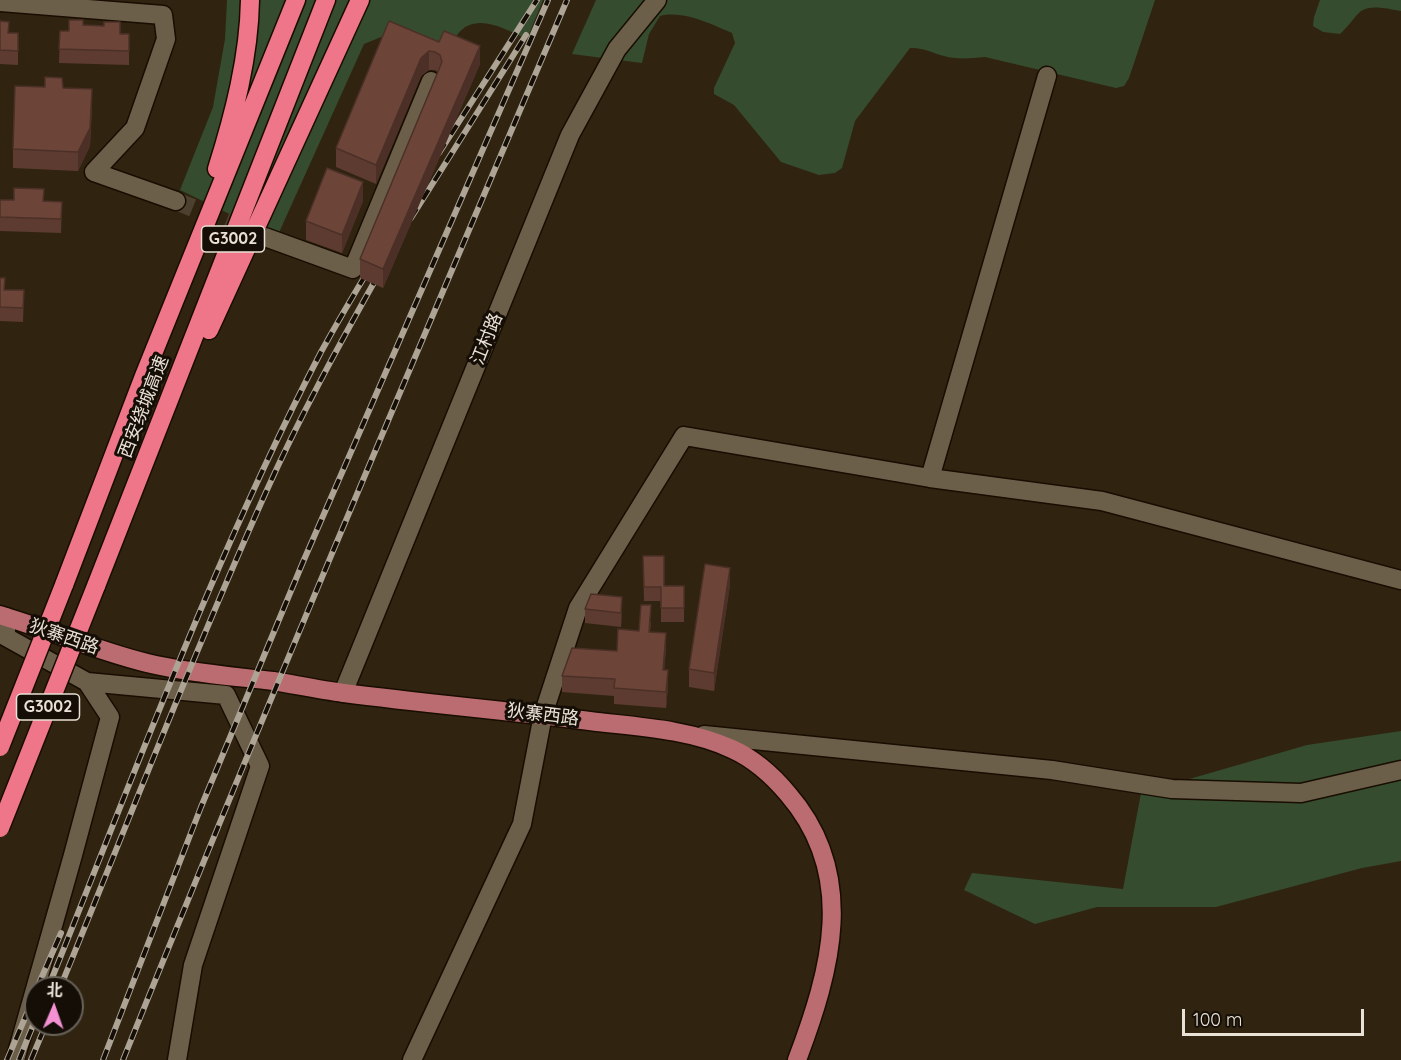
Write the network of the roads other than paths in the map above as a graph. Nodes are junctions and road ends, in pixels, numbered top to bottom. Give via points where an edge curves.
1 (250, 0) edge
2 (296, 0) edge
3 (326, 0) edge
4 (360, 0) edge
5 (657, 0) edge
6 (0, 3) edge
7 (1047, 76) dead end
8 (431, 81) edge
9 (176, 201) tunnel mouth
10 (265, 237) tunnel mouth
11 (178, 291) junction
12 (139, 478) junction
13 (930, 478) junction
14 (1401, 580) edge
15 (2, 615) edge
16 (87, 682) junction
17 (343, 693) junction
18 (543, 715) junction
19 (655, 729) junction
20 (0, 747) edge
21 (1401, 770) edge
22 (0, 828) edge
23 (15, 1060) edge
24 (177, 1060) edge
25 (412, 1060) edge
26 (797, 1060) edge

1 - 11 highway via 232,117
2 - 11 highway, 西安绕城高速 / G3002
3 - 12 highway, 西安绕城高速 / G3002
4 - 12 highway
5 - 17 street, 江村路 via 617,50 570,135
6 - 9 street via 164,15 166,39 135,129 94,172
7 - 13 street
8 - 10 street via 353,269
11 - 20 highway, 西安绕城高速 / G3002, bridge
12 - 22 highway, 西安绕城高速 / G3002, bridge
13 - 14 street via 1102,501
13 - 18 street via 684,436 578,608
15 - 16 street via 6,637
15 - 17 main road, 狄寨西路 via 149,663
16 - 23 street via 110,717
16 - 24 street via 226,695 260,766 193,965
17 - 18 main road, 狄寨西路
18 - 19 main road, 狄寨西路
18 - 25 street via 522,824
19 - 21 street via 1052,770 1172,789 1301,793
19 - 26 main road, 狄寨西路 via 705,739 744,756 785,789 815,833 831,885 831,940 822,986

